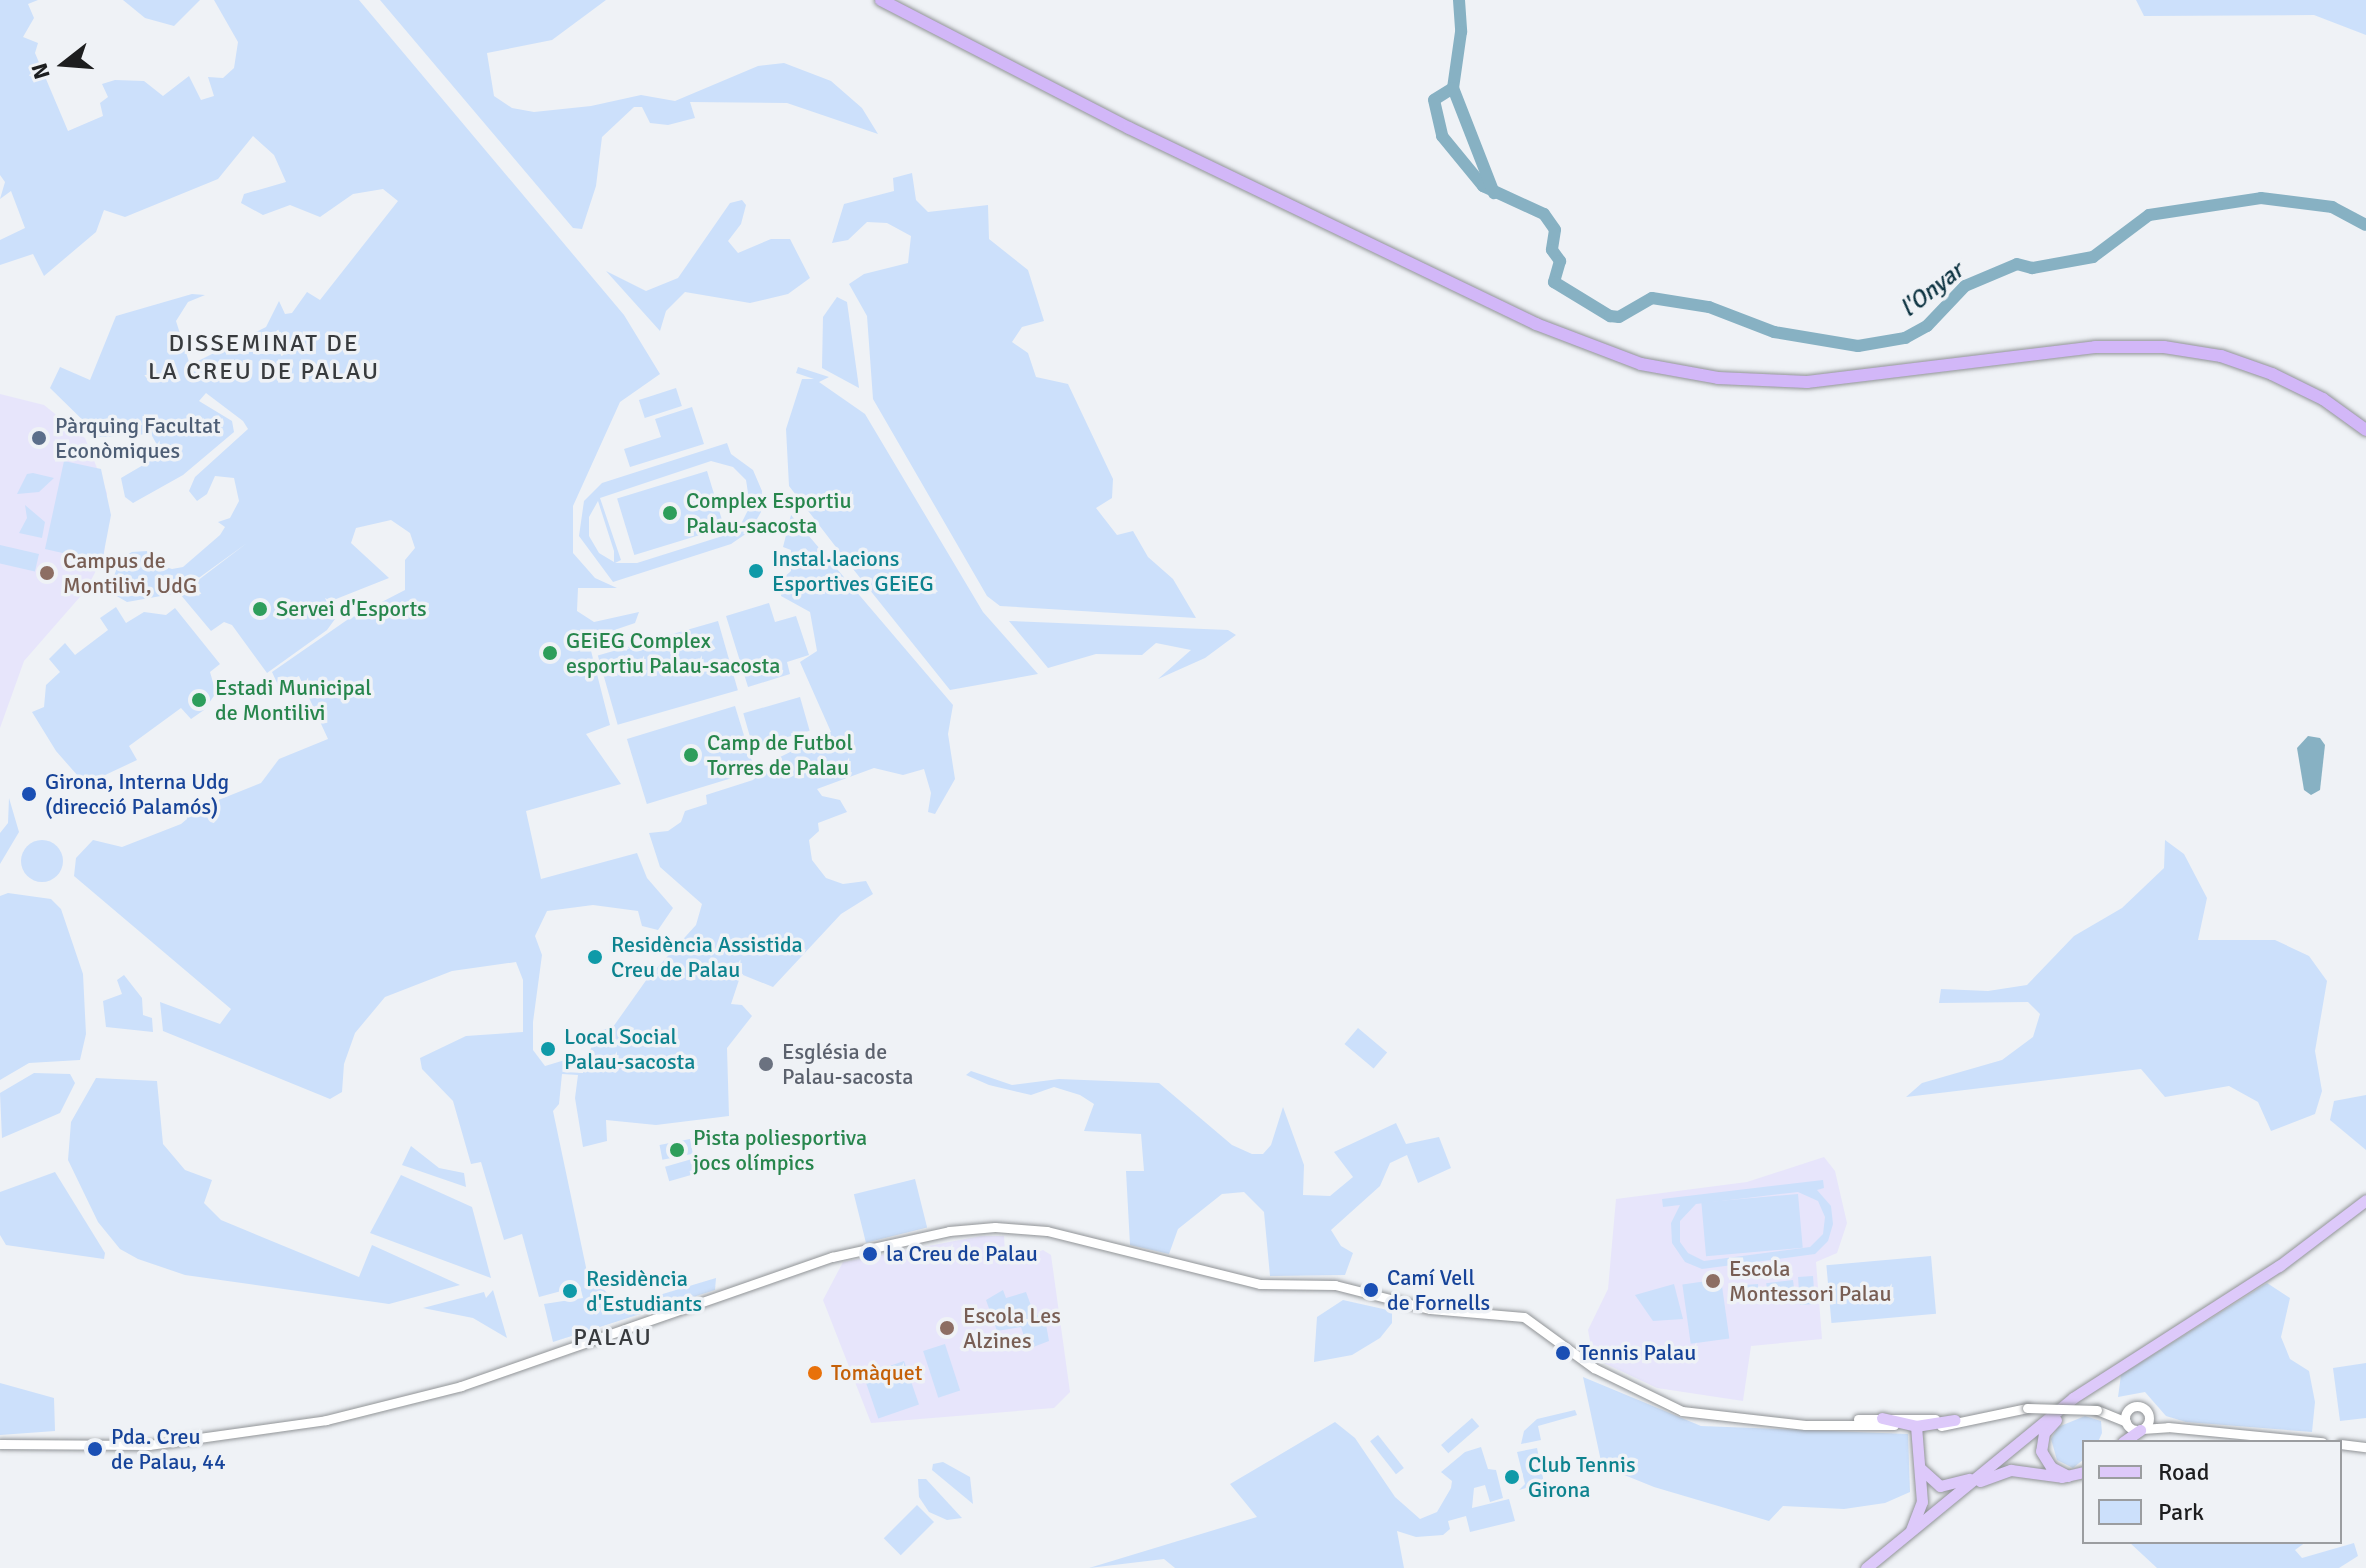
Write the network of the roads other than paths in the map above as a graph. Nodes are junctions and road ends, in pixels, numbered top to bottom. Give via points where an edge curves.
1 (881, 0) edge
2 (2366, 430) edge
3 (2366, 1200) edge
4 (2112, 1371) junction
5 (2130, 1409) junction
6 (2147, 1411) junction
7 (2111, 1413) junction
8 (1998, 1416) junction
9 (1882, 1418) junction
10 (1955, 1420) junction
11 (2126, 1423) junction
12 (1900, 1425) joint
13 (1826, 1426) junction
14 (1931, 1426) joint
15 (2168, 1427) junction
16 (2141, 1430) junction
17 (1916, 1435) junction
18 (2122, 1440) edge
19 (2124, 1440) edge
20 (2301, 1440) edge
21 (0, 1444) edge
22 (2342, 1444) edge
23 (2366, 1447) edge
24 (1916, 1461) junction
25 (1989, 1468) junction
26 (2082, 1472) edge
27 (2068, 1476) junction
28 (1956, 1497) junction
29 (1904, 1540) junction
30 (1866, 1568) edge

1 - 2 highway via 1115,121 1536,324 1632,361 1718,378 1807,382 2095,347 2164,347 2221,356 2272,374 2323,399
3 - 4 main road via 2279,1266
4 - 25 main road
4 - 27 main road via 2044,1433 2045,1460
5 - 6 street
5 - 7 street
5 - 11 street
6 - 15 street
6 - 16 street via 2149,1422
7 - 8 street, bridge via 2027,1408
7 - 11 street
8 - 10 street
8 - 14 street
9 - 10 street
9 - 13 street
9 - 17 main road
10 - 17 main road
11 - 16 street
11 - 18 main road
12 - 13 street
12 - 17 main road
13 - 21 street via 1700,1414 1662,1405 1594,1368 1524,1317 1430,1309 1335,1285 1260,1284 1027,1229 972,1229 832,1257 461,1386 326,1420 149,1445
14 - 17 main road
15 - 16 street
15 - 20 street
16 - 19 main road
17 - 24 main road
22 - 23 street
24 - 25 main road via 1927,1478 1943,1487 1960,1485
24 - 29 main road via 1921,1510
25 - 28 main road
26 - 27 main road
27 - 28 main road via 2006,1471
28 - 29 main road
29 - 30 main road

